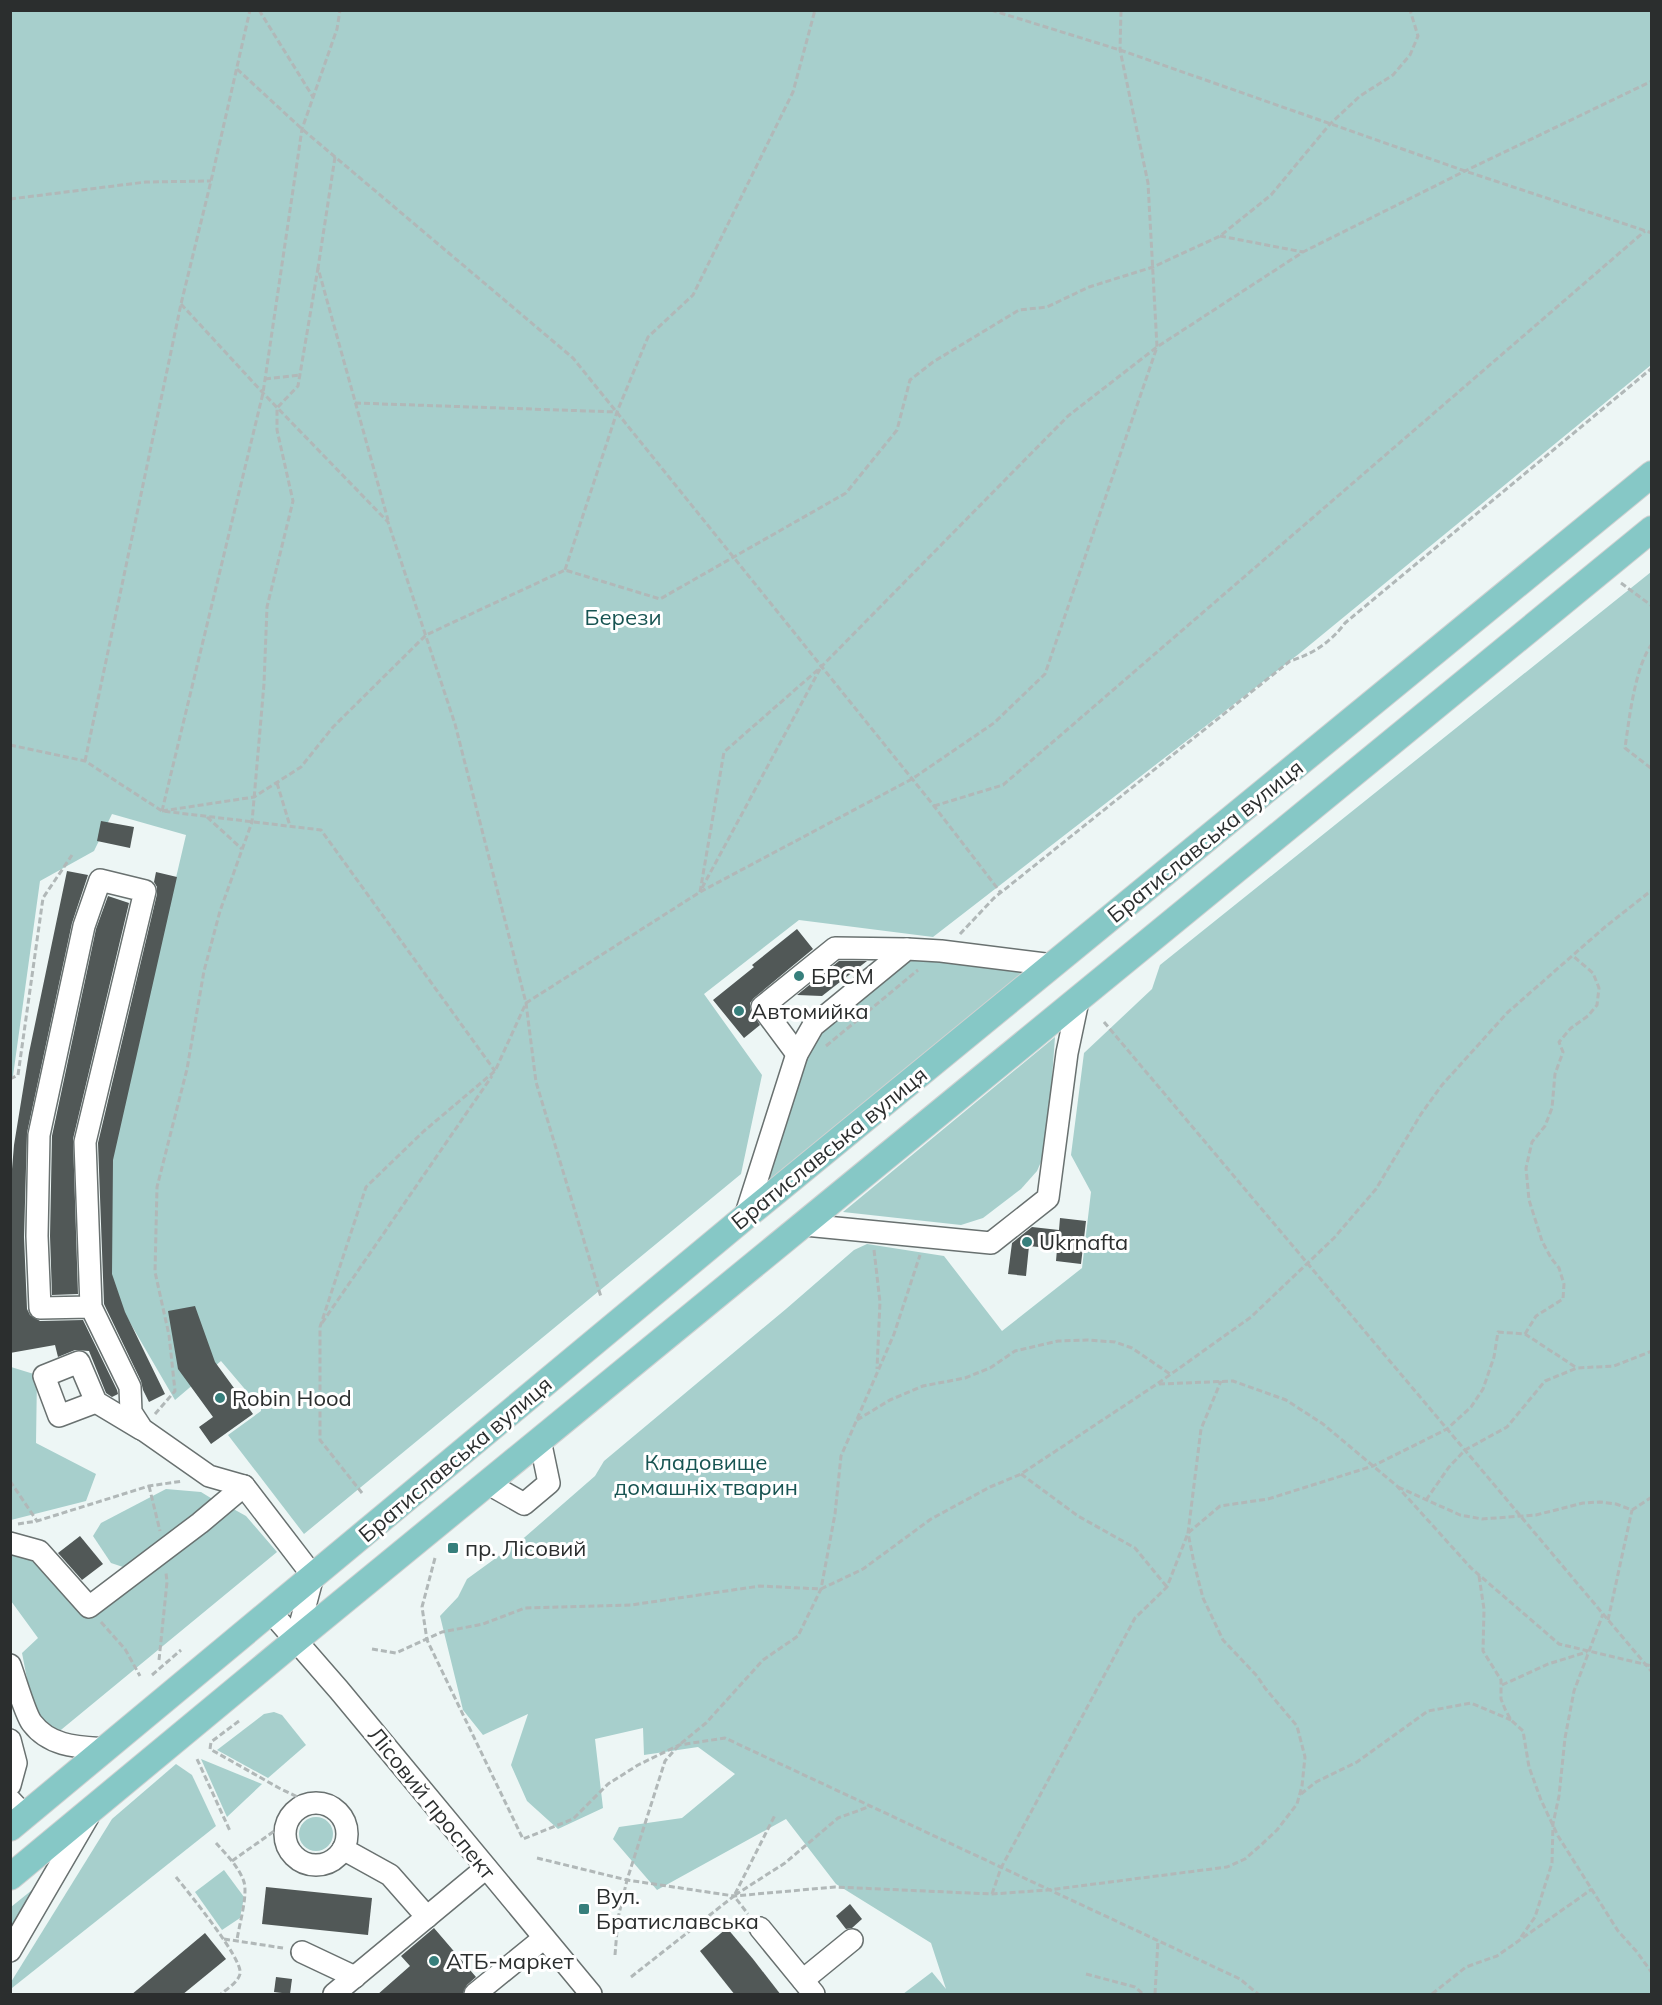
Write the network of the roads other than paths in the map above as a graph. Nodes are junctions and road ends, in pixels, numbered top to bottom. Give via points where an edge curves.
1 (1652, 474) edge
2 (1652, 529) edge
3 (907, 949) junction
4 (1053, 965) junction
5 (1078, 1000) junction
6 (797, 1054) junction
7 (745, 1217) junction
8 (805, 1224) junction
9 (92, 1307) junction
10 (96, 1402) dead end
11 (142, 1429) junction
12 (540, 1440) junction
13 (487, 1484) junction
14 (244, 1486) junction
15 (10, 1543) edge
16 (313, 1576) junction
17 (271, 1612) junction
18 (296, 1640) junction
19 (10, 1665) edge
20 (10, 1740) edge
21 (106, 1749) junction
22 (10, 1785) edge
23 (92, 1811) junction
24 (15, 1814) edge
25 (343, 1849) junction
26 (486, 1868) junction
27 (10, 1877) edge
28 (427, 1917) junction
29 (760, 1928) road end
30 (544, 1938) junction
31 (852, 1940) dead end
32 (10, 1951) edge
33 (302, 1952) road end
34 (355, 1977) junction
35 (808, 1988) edge
36 (479, 1993) edge
37 (334, 1995) edge
38 (591, 1995) edge

1 - 4 main road, Братиславська вулиця
2 - 5 main road, Братиславська вулиця
3 - 4 street
3 - 6 street via 813,1026
3 - 6 street via 835,948 762,1007
4 - 7 main road, Братиславська вулиця
5 - 8 main road, Братиславська вулиця
5 - 8 street via 1048,1198 991,1243
6 - 7 street
7 - 16 main road, Братиславська вулиця
8 - 12 main road, Братиславська вулиця
9 - 9 street via 85,1142 145,891 100,880 84,926 39,1135 37,1236 39,1308
9 - 11 street via 130,1387 131,1412
10 - 11 street
11 - 14 street via 209,1476
12 - 13 main road, Братиславська вулиця
12 - 13 street via 549,1483 524,1504
13 - 18 main road, Братиславська вулиця
14 - 15 street via 89,1607 39,1551
14 - 16 street
16 - 17 main road, Братиславська вулиця
16 - 18 street
17 - 18 street, Лісовий проспект
17 - 21 main road, Братиславська вулиця
18 - 23 main road, Братиславська вулиця
18 - 26 street, Лісовий проспект
19 - 21 street via 32,1722 53,1741
20 - 22 street via 16,1764
21 - 24 main road, Братиславська вулиця
23 - 27 main road, Братиславська вулиця
23 - 32 street
25 - 25 street via 328,1863 307,1864 297,1859 286,1842 287,1822 292,1813 310,1803 330,1806 344,1820
25 - 28 street via 390,1875
26 - 28 street
26 - 30 street, Лісовий проспект
28 - 34 street
29 - 35 street
30 - 36 street
30 - 38 street, Лісовий проспект
31 - 35 street
33 - 34 street
34 - 37 street

